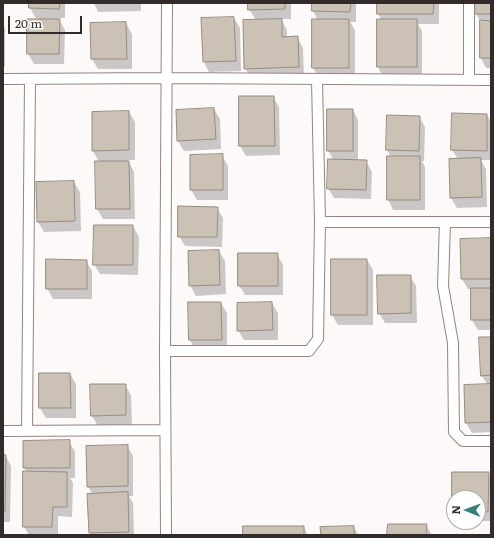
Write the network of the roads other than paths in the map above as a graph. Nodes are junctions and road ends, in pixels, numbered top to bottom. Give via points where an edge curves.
1 (167, 3) edge
2 (469, 3) edge
3 (167, 78) junction
4 (3, 79) edge
5 (30, 79) junction
6 (318, 80) junction
7 (468, 80) junction
8 (491, 80) edge
9 (320, 222) junction
10 (446, 222) junction
11 (491, 222) edge
12 (165, 351) junction
13 (165, 430) junction
14 (3, 431) edge
15 (26, 431) junction
16 (491, 441) edge
17 (166, 535) edge

1 - 3 lane
2 - 7 lane
3 - 5 lane
3 - 6 lane
3 - 12 lane
4 - 5 lane
5 - 15 lane
6 - 7 lane
6 - 9 lane
7 - 8 lane
9 - 10 lane
9 - 12 lane via 318,339 309,351
10 - 11 lane
10 - 16 lane via 443,286 453,343 454,432 463,441
12 - 13 lane
13 - 15 lane
13 - 17 lane
14 - 15 lane

